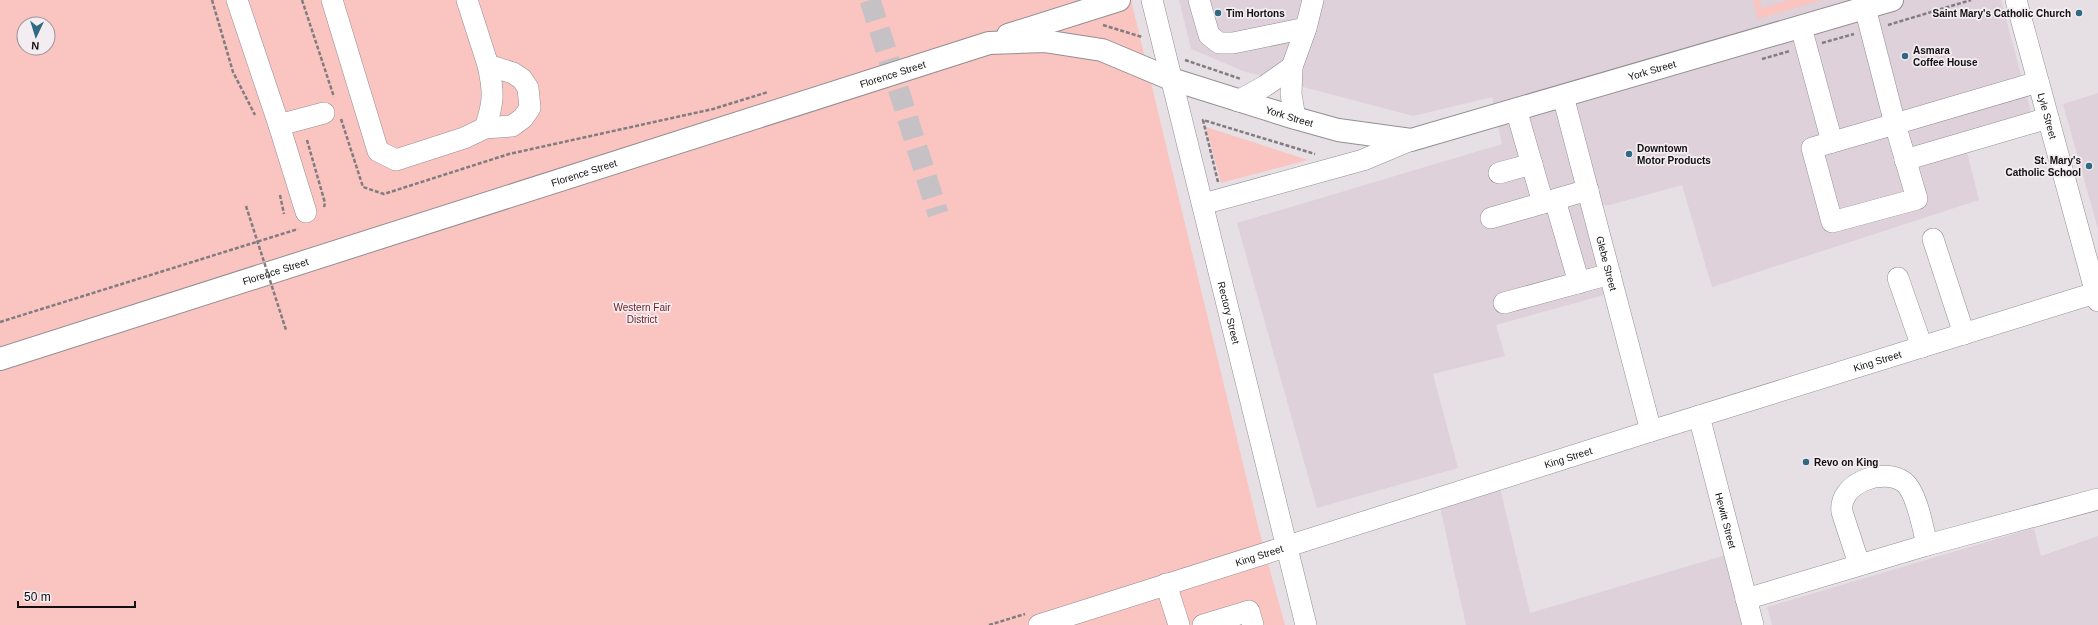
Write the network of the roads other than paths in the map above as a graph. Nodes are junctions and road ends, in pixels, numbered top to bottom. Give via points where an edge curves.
1 (238, 0) edge
2 (332, 0) edge
3 (467, 0) edge
4 (1119, 0) edge
5 (1152, 0) edge
6 (1199, 0) edge
7 (1313, 0) edge
8 (1892, 0) edge
9 (2016, 0) edge
10 (1864, 4) edge
11 (1306, 28) junction
12 (1804, 37) junction
13 (988, 43) junction
14 (488, 65) junction
15 (1292, 67) junction
16 (1171, 79) junction
17 (2038, 82) junction
18 (1563, 96) junction
19 (1238, 101) junction
20 (1516, 109) junction
21 (333, 110) road end
22 (1296, 118) junction
23 (2048, 118) junction
24 (1895, 124) junction
25 (279, 125) junction
26 (485, 128) junction
27 (1411, 140) junction
28 (1832, 142) junction
29 (1905, 160) junction
30 (1532, 164) junction
31 (1499, 173) dead end
32 (1588, 190) junction
33 (1202, 199) junction
34 (1549, 201) junction
35 (310, 216) road end
36 (1491, 218) dead end
37 (1933, 239) dead end
38 (1610, 274) junction
39 (1898, 278) dead end
40 (1579, 283) junction
41 (2097, 295) edge
42 (1504, 303) dead end
43 (1964, 334) junction
44 (1922, 347) junction
45 (0, 359) edge
46 (1699, 416) junction
47 (1651, 431) junction
48 (2098, 499) edge
49 (1927, 545) junction
50 (1286, 546) junction
51 (1858, 564) junction
52 (1166, 584) junction
53 (1746, 599) junction
54 (1033, 619) edge
55 (1207, 624) edge
56 (1179, 625) edge
57 (1253, 625) edge
58 (1306, 625) edge
59 (1753, 625) edge

1 - 25 street
2 - 26 street via 378,151 396,160 464,138
3 - 14 street
4 - 13 main road
5 - 16 street, Rectory Street
6 - 11 street via 1209,35 1219,43 1234,43
7 - 11 street
8 - 10 main road, York Street
9 - 17 street, Lyle Street
10 - 12 main road, York Street
10 - 24 street
11 - 15 street
12 - 18 main road, York Street
12 - 28 street
13 - 16 main road, Florence Street via 1044,41 1102,50
13 - 45 main road, Florence Street
14 - 26 street via 493,86 492,106
14 - 26 street via 522,78 528,88 530,108 523,118 512,126
15 - 19 street
15 - 22 street via 1291,94
16 - 19 main road, York Street
16 - 33 street, Rectory Street
17 - 23 street, Lyle Street
17 - 24 street
18 - 20 main road, York Street
18 - 32 street, Glebe Street
19 - 22 main road, York Street
20 - 27 main road, York Street
20 - 30 street
21 - 25 street
22 - 27 main road, York Street via 1338,130
23 - 29 street
23 - 41 street, Lyle Street
24 - 28 street
24 - 29 street
25 - 35 street
27 - 33 street, York Street via 1363,160
28 - 29 street via 1812,148 1832,222 1917,199
30 - 31 street
30 - 34 street
32 - 34 street
32 - 38 street, Glebe Street
33 - 50 street, Rectory Street
34 - 36 street
34 - 40 street
37 - 43 street
38 - 40 street
38 - 47 street, Glebe Street
39 - 44 street
40 - 42 street
41 - 43 street, King Street
43 - 44 street, King Street
44 - 46 street, King Street
46 - 47 street, King Street
46 - 53 street, Hewitt Street
47 - 50 street, King Street
48 - 49 street
49 - 51 street
49 - 51 street via 1912,491 1903,482 1878,477 1864,480 1852,486 1845,494 1841,505
50 - 52 street, King Street
50 - 58 street, Rectory Street
51 - 53 street
52 - 54 street, King Street
52 - 56 street
53 - 59 street, Hewitt Street
55 - 57 street via 1249,611

